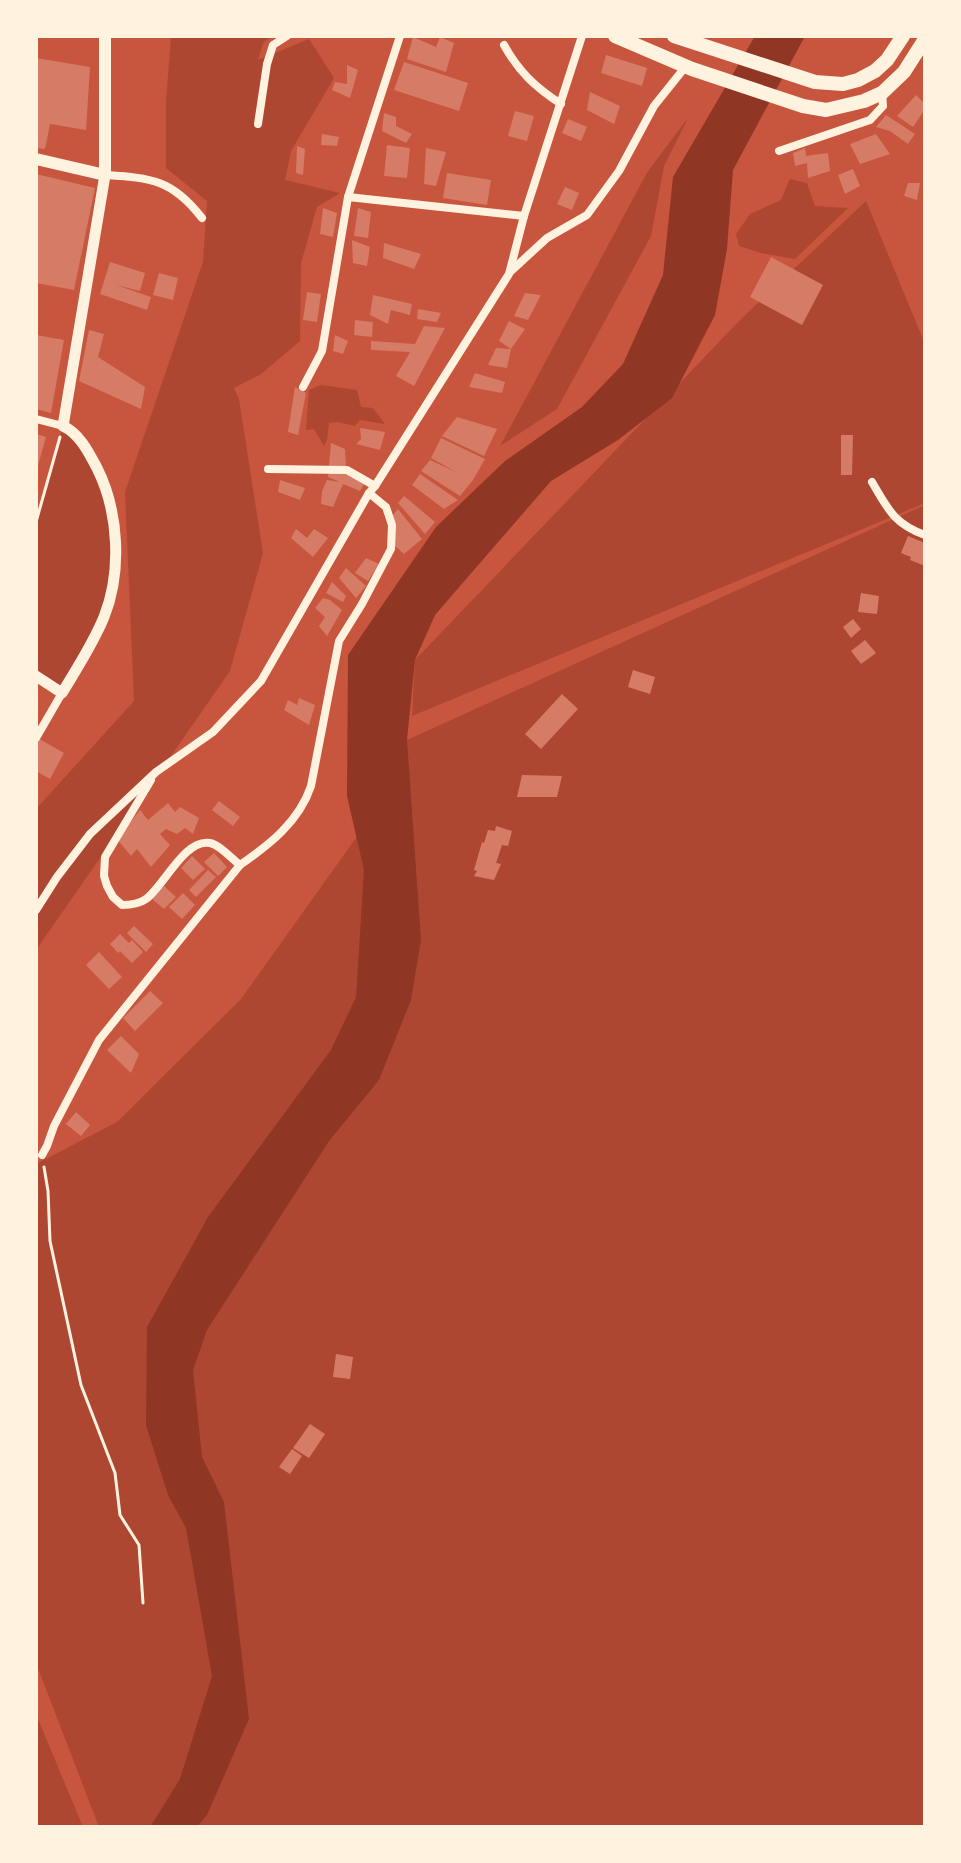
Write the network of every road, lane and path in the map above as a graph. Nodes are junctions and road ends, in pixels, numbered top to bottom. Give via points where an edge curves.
1 (105, 36) edge
2 (287, 36) edge
3 (400, 36) edge
4 (582, 36) edge
5 (615, 36) edge
6 (674, 36) edge
7 (903, 36) edge
8 (925, 39) edge
9 (504, 45) dead end
10 (689, 68) junction
11 (882, 93) junction
12 (561, 104) junction
13 (258, 124) dead end
14 (779, 151) dead end
15 (36, 159) edge
16 (105, 175) junction
17 (348, 197) junction
18 (524, 216) junction
19 (202, 218) dead end
20 (509, 274) junction
21 (303, 387) dead end
22 (36, 419) edge
23 (63, 426) junction
24 (268, 469) dead end
25 (872, 482) dead end
26 (372, 490) junction
27 (36, 522) edge
28 (925, 535) edge
29 (36, 676) edge
30 (62, 693) junction
31 (36, 738) edge
32 (156, 772) junction
33 (240, 865) junction
34 (36, 910) edge
35 (42, 1155) joint
36 (143, 1603) dead end

1 - 16 main road
2 - 13 street via 273,45
3 - 17 street
4 - 12 street
5 - 10 main road
6 - 7 main road via 815,82 843,84 875,71
8 - 11 main road via 904,72
9 - 12 street via 537,88
10 - 11 main road via 826,110
10 - 20 street via 654,106 619,171 587,215 547,238
11 - 14 street via 883,106 870,120
12 - 18 street
15 - 16 main road
16 - 19 street via 150,179 170,187
16 - 23 street
17 - 18 street
17 - 21 street via 322,351
18 - 20 street
20 - 26 street
22 - 23 street
23 - 27 path
23 - 30 street via 100,473 115,540 103,618
24 - 26 street via 347,470
25 - 28 street via 903,526
26 - 32 street via 261,681 213,732
26 - 33 street via 392,525 391,549 339,641 311,786 300,811 270,844
29 - 30 street
30 - 31 street
32 - 33 street via 105,857 104,876 113,897 122,905 148,898 201,843 213,843
32 - 34 street via 90,834
33 - 35 street via 99,1040
35 - 36 path via 50,1241 81,1385 115,1473 120,1515 139,1545

